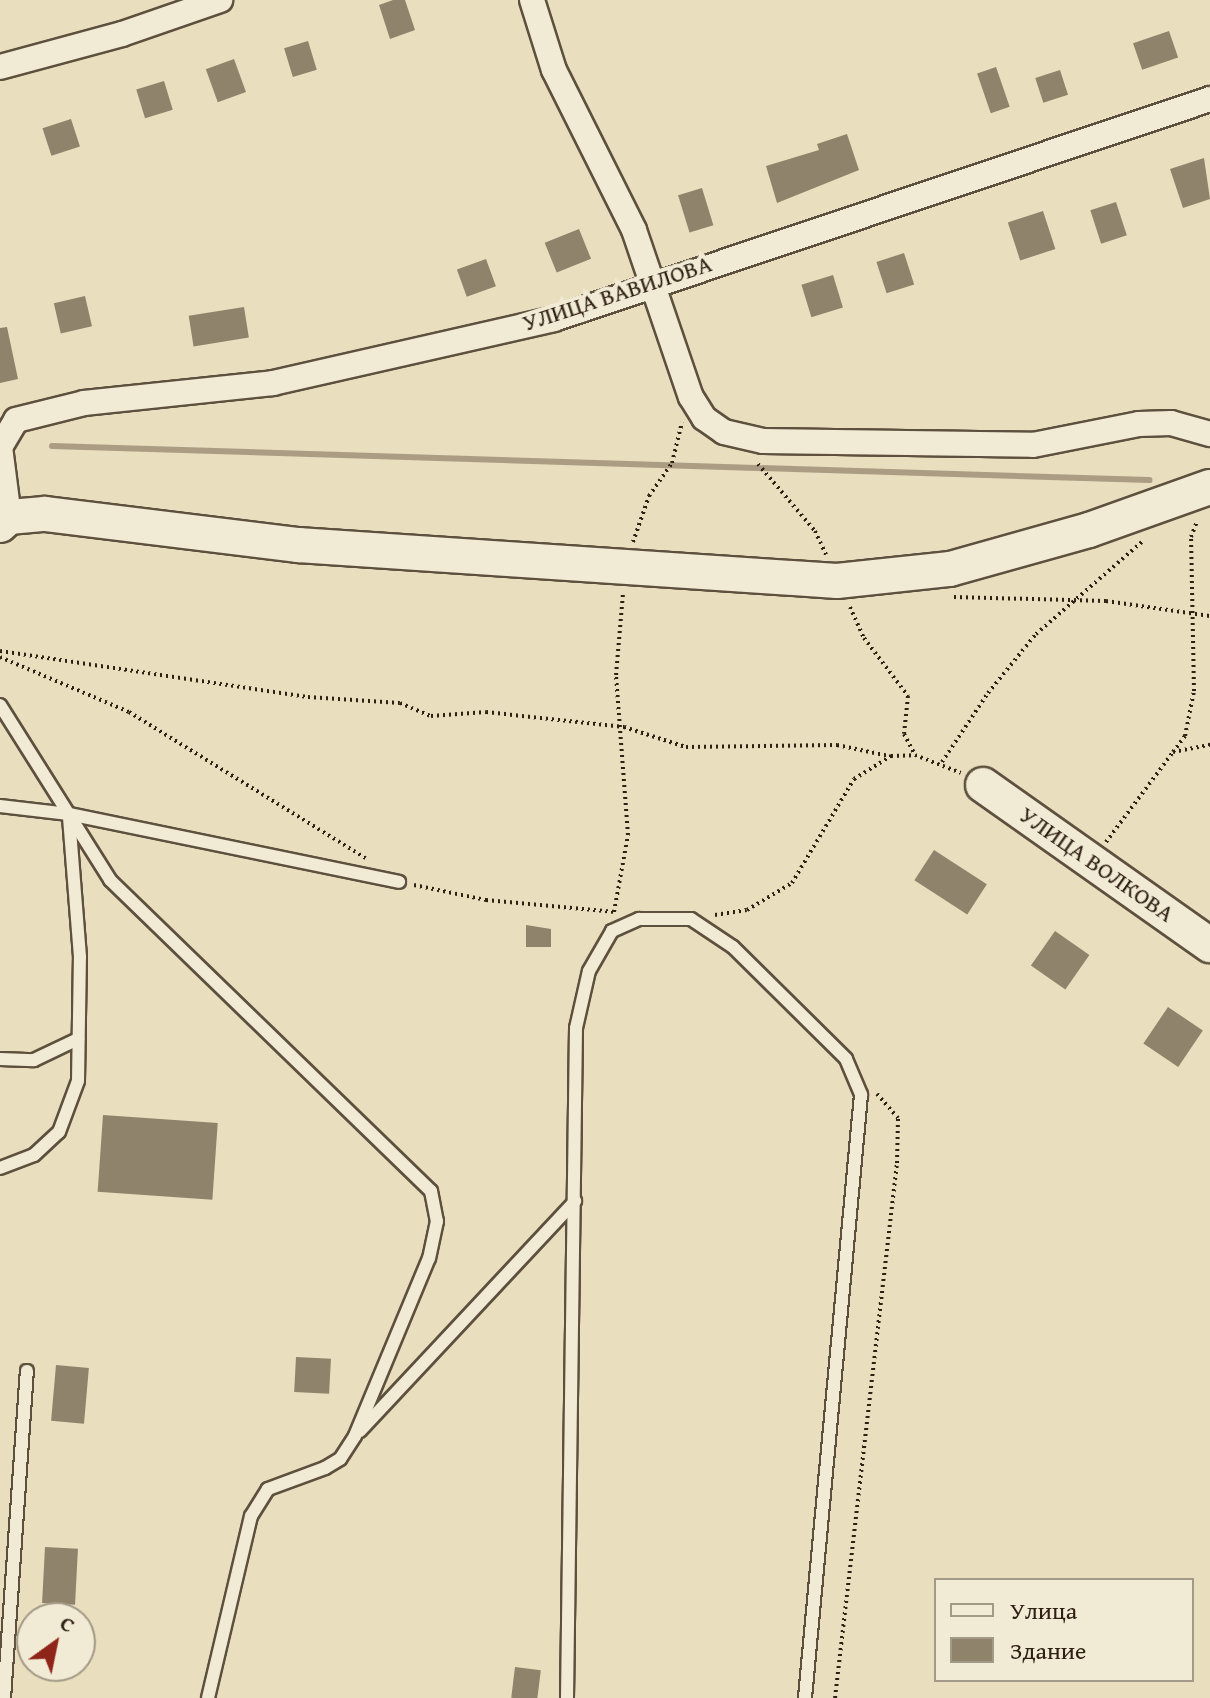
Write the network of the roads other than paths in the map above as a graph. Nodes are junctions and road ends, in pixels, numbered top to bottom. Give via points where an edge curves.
1 (220, 0) edge
2 (532, 0) edge
3 (0, 67) edge
4 (1210, 99) edge
5 (654, 282) junction
6 (1210, 434) edge
7 (1204, 503) edge
8 (4, 521) edge
9 (0, 705) edge
10 (983, 785) road end
11 (0, 806) edge
12 (69, 814) junction
13 (399, 882) road end
14 (1210, 945) edge
15 (78, 1039) junction
16 (0, 1059) edge
17 (0, 1168) edge
18 (575, 1201) junction
19 (27, 1371) dead end
20 (355, 1436) junction
21 (4, 1698) edge
22 (208, 1698) edge
23 (567, 1698) edge
24 (805, 1698) edge

1 - 3 street
2 - 5 street via 554,70 634,230
4 - 5 street, УЛИЦА ВАВИЛОВА
5 - 6 street via 691,397 704,418 724,432 763,441 1033,445 1171,423
5 - 8 street, УЛИЦА ВАВИЛОВА via 554,319 448,340 374,364 273,383 84,403 16,420 0,447
7 - 8 street via 950,569 837,581 298,545 45,514
9 - 12 lane
10 - 14 street, УЛИЦА ВОЛКОВА
11 - 12 lane
12 - 13 lane
12 - 15 lane via 80,957
12 - 20 lane via 110,880 431,1191 437,1221 429,1258
15 - 16 lane via 34,1060
15 - 17 lane via 78,1081 59,1132 34,1155
18 - 20 lane
18 - 23 lane
18 - 24 lane via 576,1028 589,971 612,931 639,919 691,919 733,947 846,1059 861,1095
19 - 21 lane
20 - 22 lane via 332,1463 268,1489 251,1516

